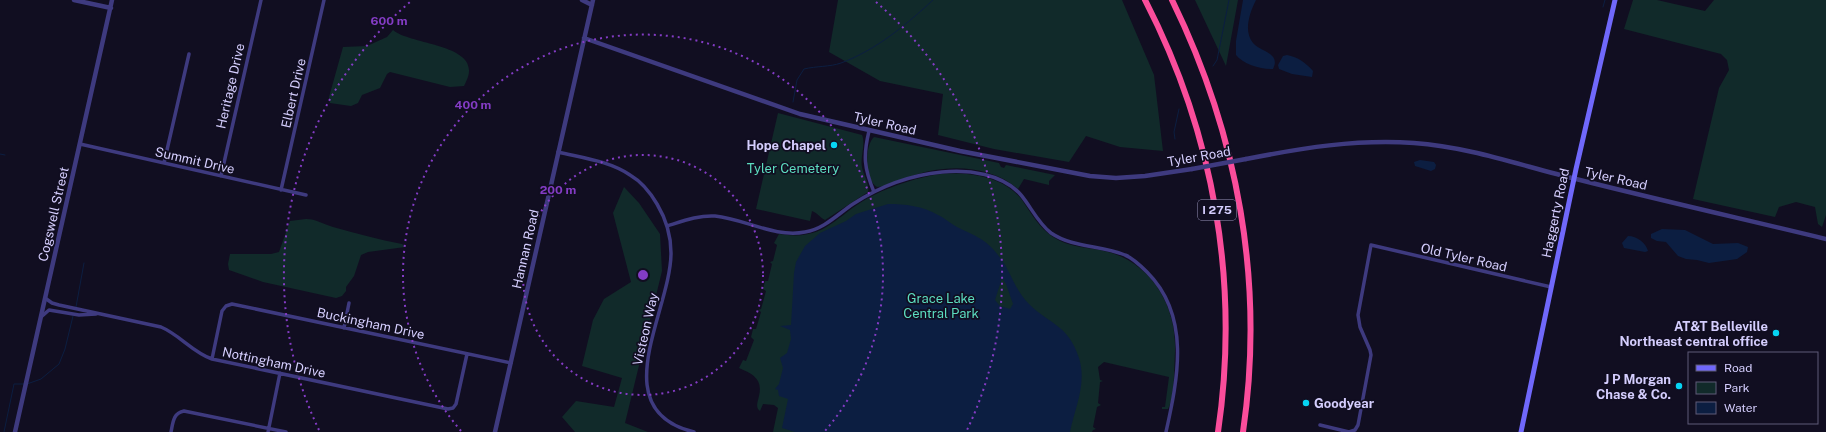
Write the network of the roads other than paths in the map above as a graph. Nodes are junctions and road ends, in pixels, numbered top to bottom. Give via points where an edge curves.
1 (74, 0) edge
2 (112, 0) edge
3 (261, 0) edge
4 (324, 0) edge
5 (582, 0) edge
6 (1145, 0) edge
7 (1172, 0) edge
8 (1615, 0) edge
9 (592, 2) edge
10 (110, 8) junction
11 (584, 38) junction
12 (189, 54) dead end
13 (869, 131) junction
14 (80, 144) junction
15 (558, 152) junction
16 (164, 163) junction
17 (221, 176) junction
18 (1574, 179) junction
19 (281, 190) junction
20 (874, 192) junction
21 (306, 195) dead end
22 (667, 226) junction
23 (1826, 239) edge
24 (1551, 287) junction
25 (45, 298) junction
26 (349, 303) dead end
27 (99, 314) junction
28 (41, 318) junction
29 (344, 328) junction
30 (467, 354) junction
31 (212, 359) junction
32 (511, 363) junction
33 (280, 373) junction
34 (1320, 425) dead end
35 (269, 430) edge
36 (15, 432) edge
37 (171, 432) edge
38 (286, 432) edge
39 (495, 432) edge
40 (694, 432) edge
41 (1166, 432) edge
42 (1218, 432) edge
43 (1243, 432) edge
44 (1349, 432) edge
45 (1521, 432) edge

1 - 10 street
2 - 10 street, Cogswell Street
3 - 17 street, Heritage Drive
4 - 19 street, Elbert Drive
5 - 9 street
6 - 42 highway, I 275 via 1188,100 1199,134 1216,208 1223,256 1227,316 1226,366
7 - 43 highway, I 275 via 1198,56 1220,117 1243,218 1251,324
8 - 18 main road, Haggerty Road
9 - 11 street, Hannan Road
10 - 14 street, Cogswell Street
11 - 13 street, Tyler Road via 777,107
11 - 15 street, Hannan Road
12 - 16 street
13 - 18 street, Tyler Road, bridge via 1004,161 1116,178 1192,169 1332,144 1362,142 1452,147 1488,154
13 - 20 street via 865,164
14 - 16 street, Summit Drive
14 - 25 street, Cogswell Street
15 - 22 street, Visteon Way via 606,163 632,176 653,196
15 - 32 street, Hannan Road
16 - 17 street, Summit Drive
17 - 19 street, Summit Drive
18 - 23 street, Tyler Road
18 - 24 main road, Haggerty Road
19 - 21 street, Summit Drive
20 - 22 street via 823,225 804,232 783,232 716,216 698,217
20 - 41 street via 937,172 962,171 987,175 1014,188 1043,225 1061,239 1127,255 1141,266 1158,284 1170,304 1176,325 1177,375
22 - 40 street, Visteon Way via 670,262 647,366 646,386 652,404 662,417 675,426
24 - 44 street, Old Tyler Road via 1371,245 1358,315 1370,350 1370,361 1358,425 1355,430
24 - 45 main road, Haggerty Road
25 - 27 street, Nottingham Drive via 52,303
25 - 28 street, Cogswell Street
26 - 29 street
27 - 28 street, Nottingham Drive via 79,315 49,310
27 - 31 street, Nottingham Drive via 166,329 196,352
28 - 36 street, Cogswell Street
29 - 30 street, Buckingham Drive
29 - 31 street, Buckingham Drive via 236,305 226,306 222,313
30 - 32 street, Buckingham Drive
30 - 33 street, Nottingham Drive via 456,404 448,409
31 - 33 street, Nottingham Drive
32 - 39 street, Hannan Road
33 - 35 street
34 - 44 street
35 - 37 street via 187,411 179,412 174,418
35 - 38 street

